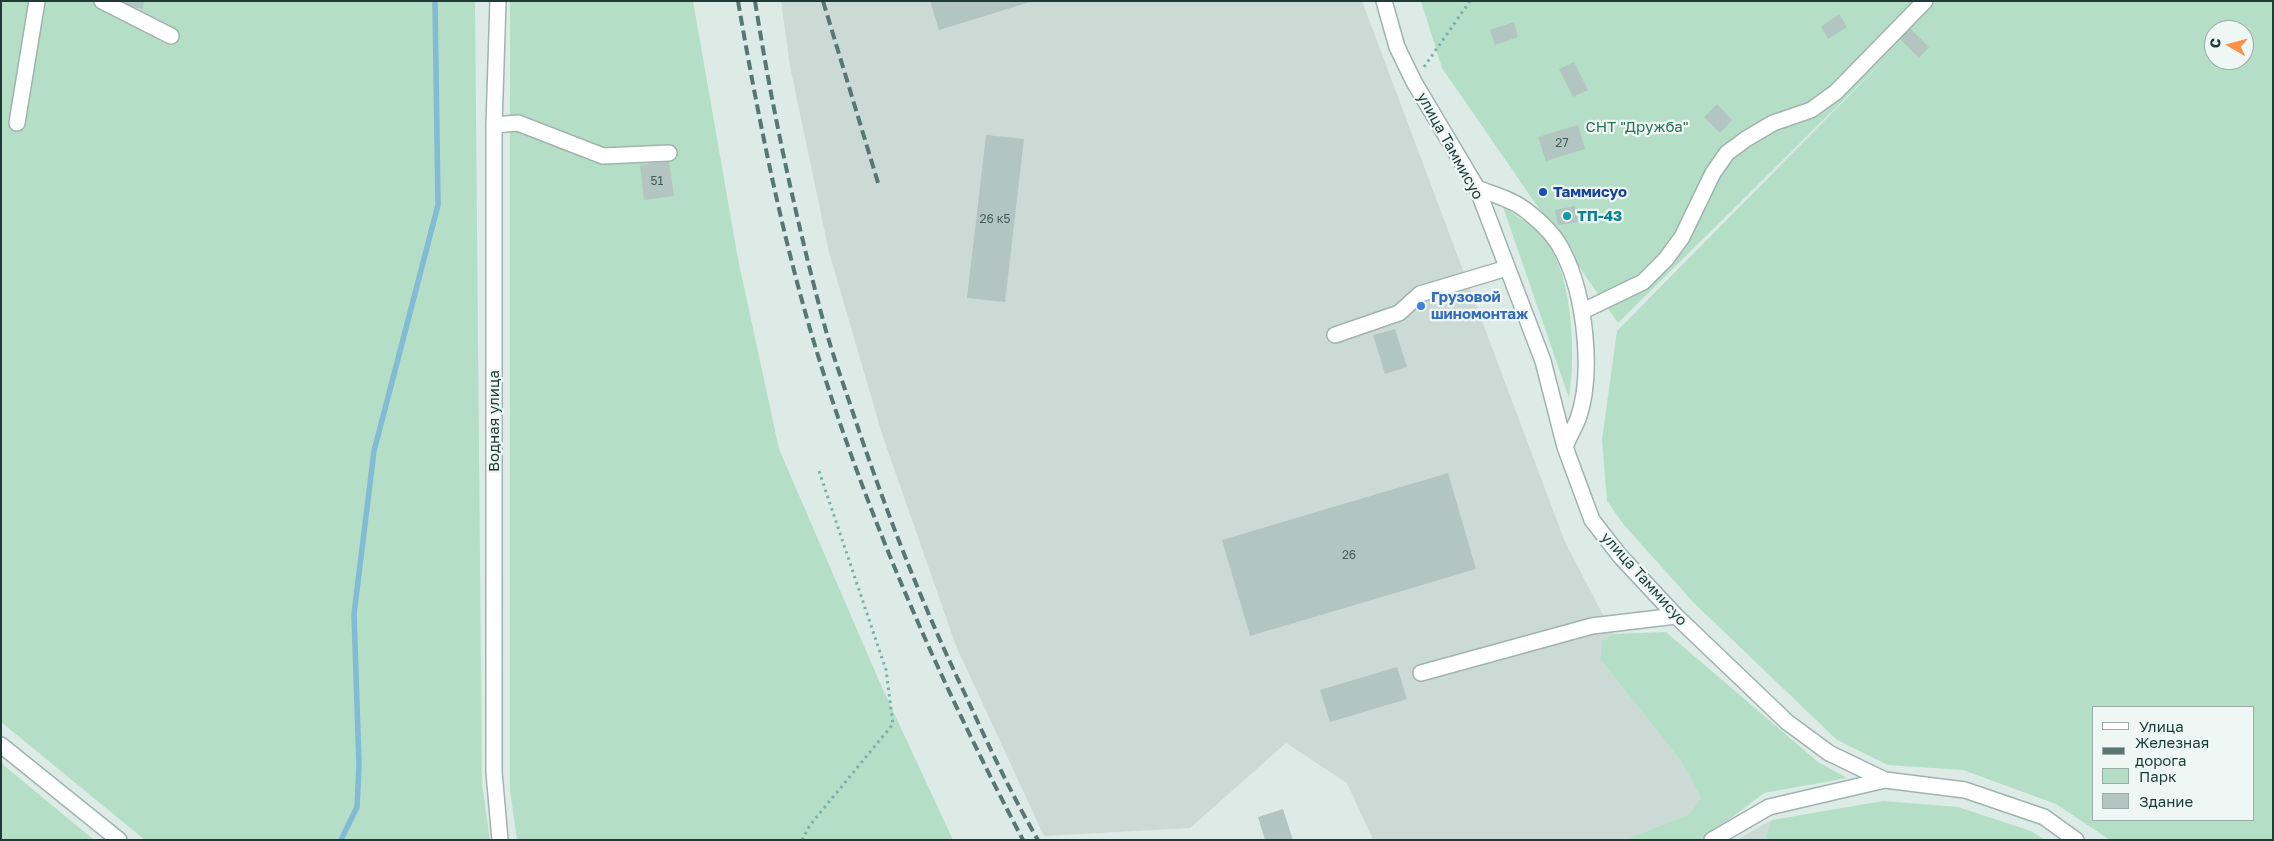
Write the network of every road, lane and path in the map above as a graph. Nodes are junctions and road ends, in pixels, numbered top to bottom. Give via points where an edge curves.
1 (37, 1) edge
2 (102, 1) edge
3 (498, 1) edge
4 (1384, 1) edge
5 (1470, 1) edge
6 (1925, 1) edge
7 (171, 36) dead end
8 (1414, 82) junction
9 (17, 123) dead end
10 (494, 125) junction
11 (669, 152) dead end
12 (1477, 188) junction
13 (1507, 268) junction
14 (1583, 311) junction
15 (1335, 335) dead end
16 (1565, 446) junction
17 (818, 468) dead end
18 (1676, 616) junction
19 (1421, 673) dead end
20 (1, 745) edge
21 (1885, 780) junction
22 (119, 840) edge
23 (500, 840) edge
24 (802, 840) edge
25 (1712, 840) edge
26 (2076, 840) edge

1 - 9 street
2 - 7 street
3 - 10 street, Водная улица
4 - 8 street, улица Таммисуо via 1397,47
5 - 8 path
6 - 14 street via 1836,92 1811,110 1774,123 1727,153 1713,173 1682,237 1666,259 1643,282
8 - 12 street, улица Таммисуо
10 - 11 street via 518,123 604,156
10 - 23 street, Водная улица via 494,772
12 - 13 street, улица Таммисуо
12 - 14 street via 1513,203 1542,224 1563,251
13 - 15 street via 1420,294 1399,313
13 - 16 street, улица Таммисуо via 1543,361
14 - 16 street via 1584,389 1578,418
16 - 18 street, улица Таммисуо via 1592,520 1620,556
17 - 24 path via 886,670 893,724
18 - 19 street via 1592,626
18 - 21 street, улица Таммисуо via 1787,722 1829,753
20 - 22 street
21 - 25 street via 1768,807
21 - 26 street, улица Таммисуо via 1965,790 2044,817

